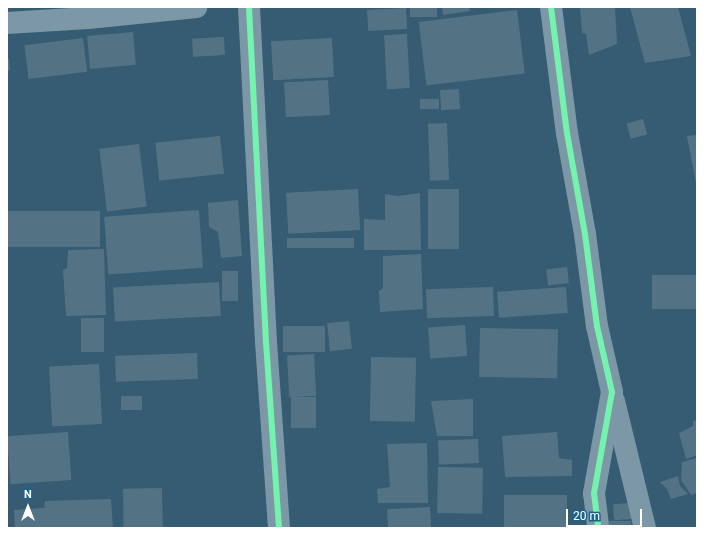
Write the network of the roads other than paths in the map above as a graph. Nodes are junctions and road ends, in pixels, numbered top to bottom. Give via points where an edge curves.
1 (196, 7) edge
2 (249, 7) edge
3 (551, 7) edge
4 (7, 23) edge
5 (612, 392) junction
6 (279, 528) edge
7 (598, 528) edge
8 (645, 528) edge

1 - 4 street
2 - 6 street via 266,342
3 - 5 street via 567,133 585,234 597,326
5 - 7 street via 594,493
5 - 8 street

